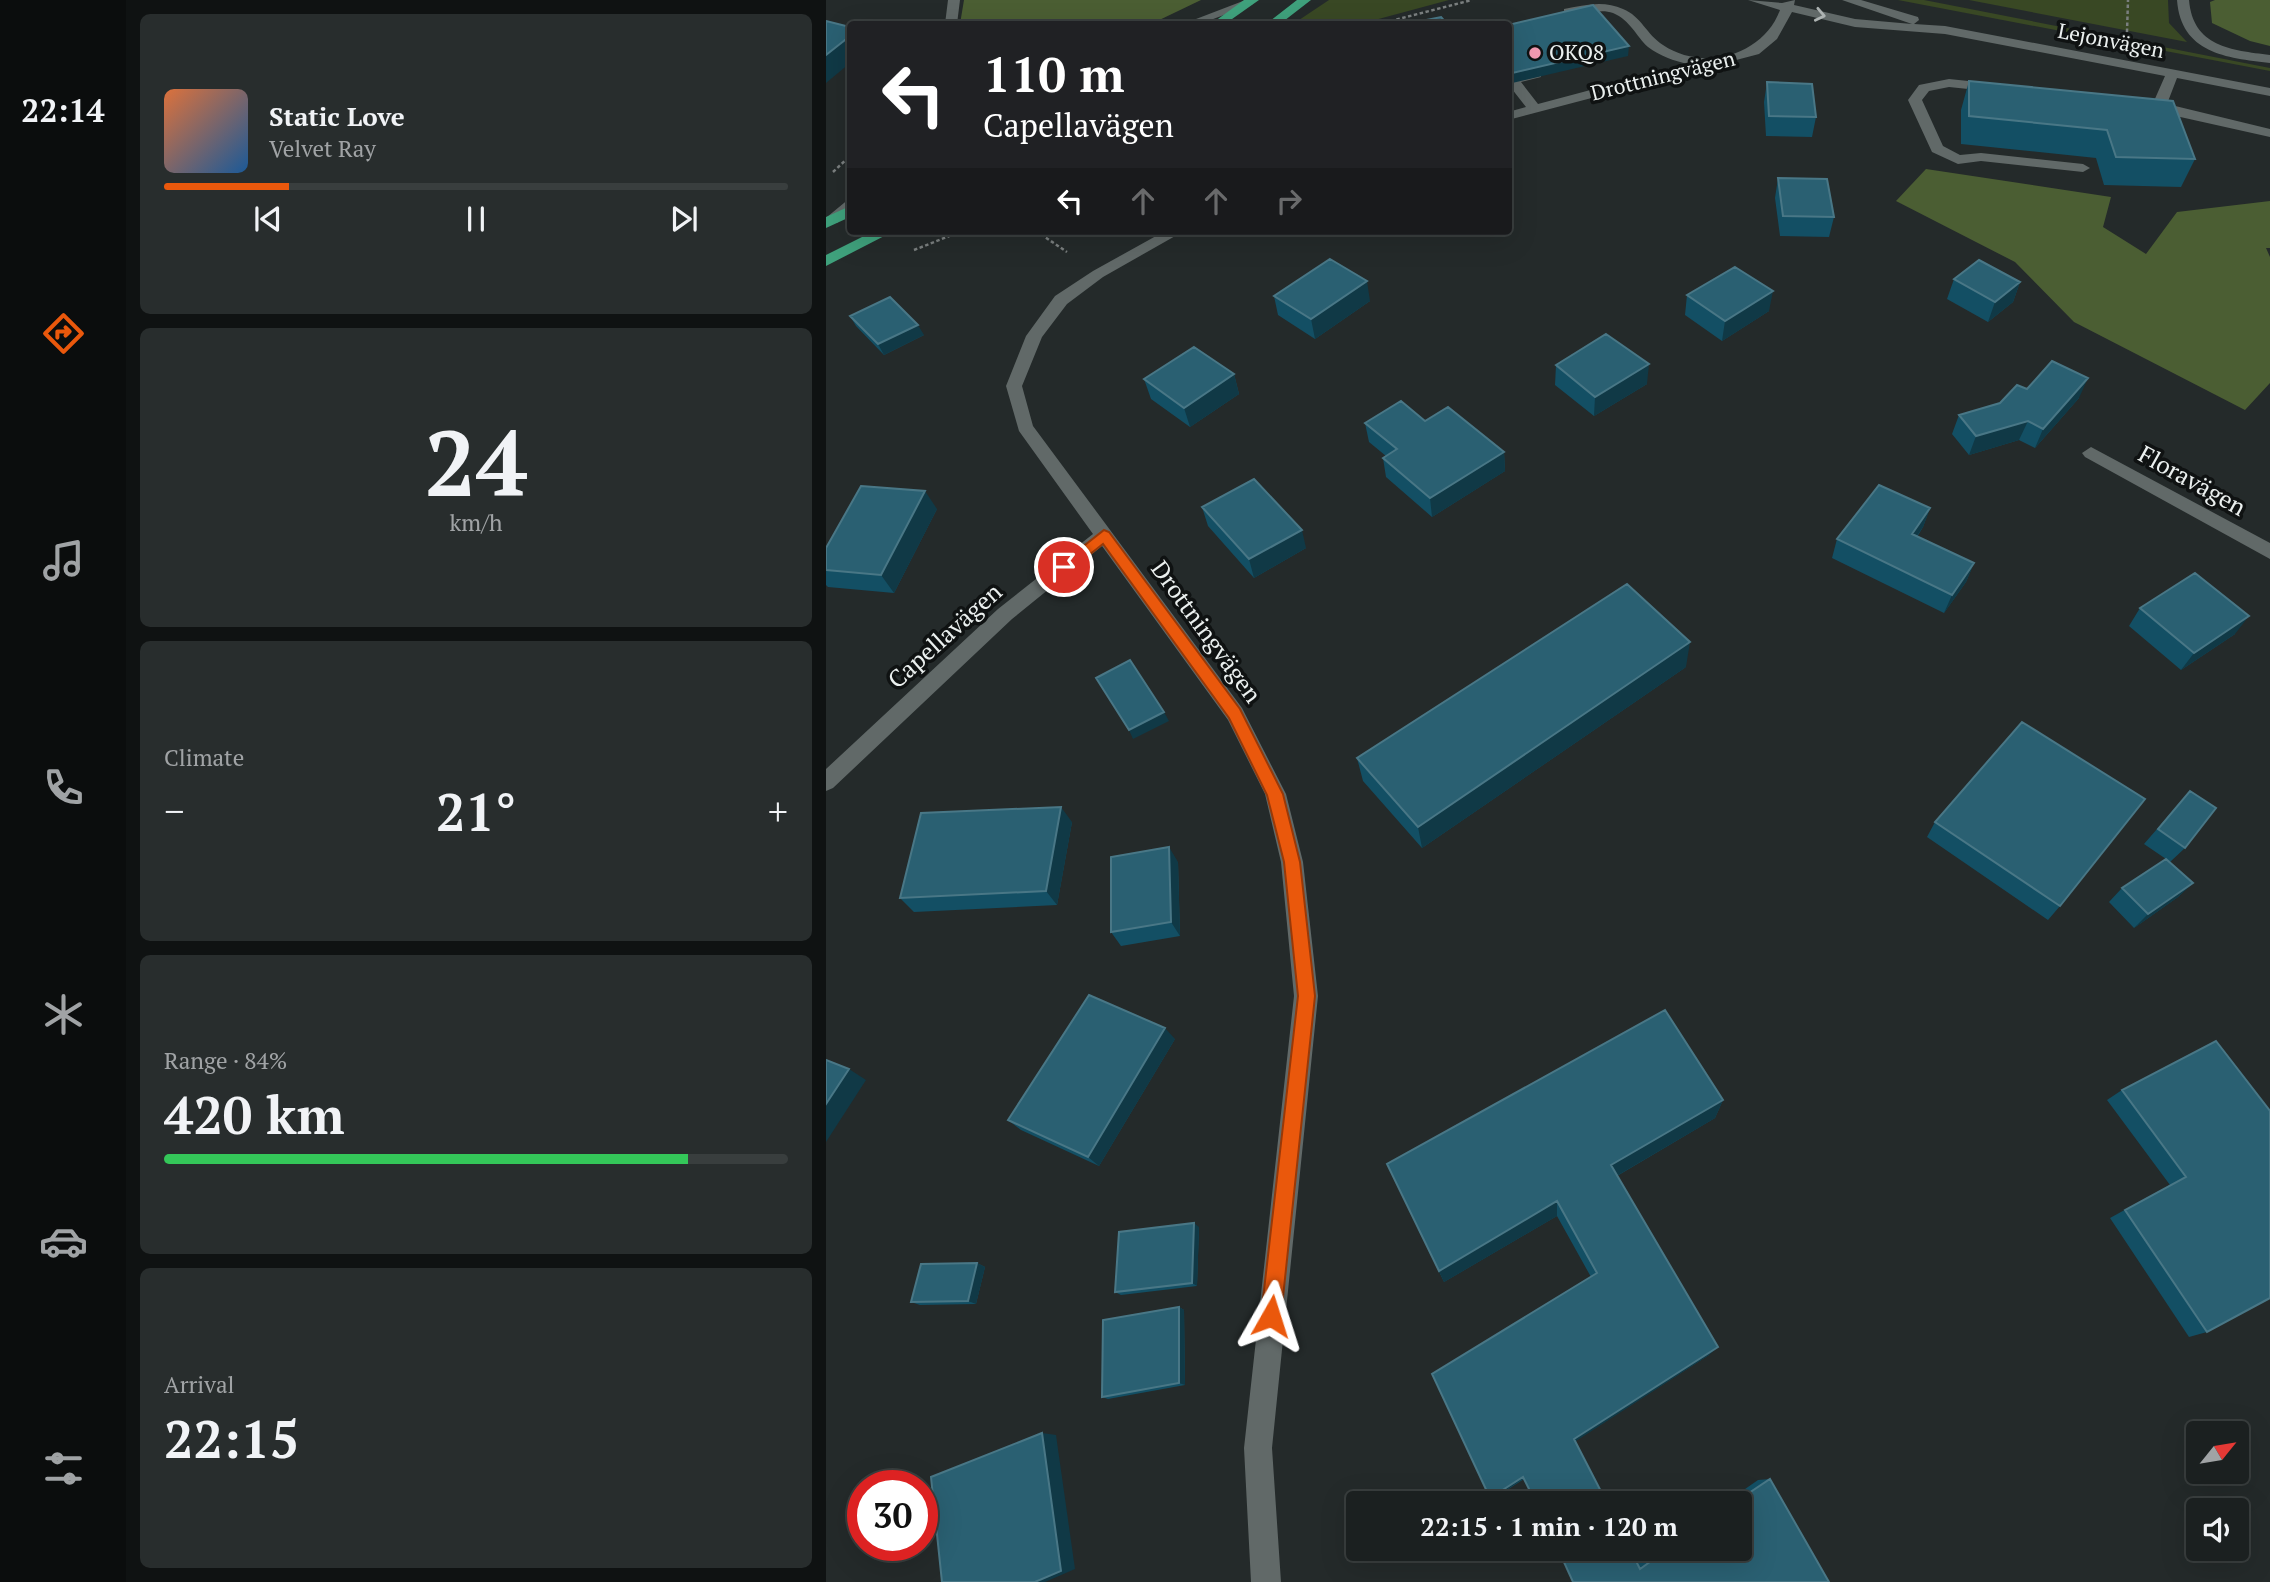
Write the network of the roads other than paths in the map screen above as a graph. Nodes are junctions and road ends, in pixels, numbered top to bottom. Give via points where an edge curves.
1 (954, 0) edge
2 (1305, 0) edge
3 (1754, 0) edge
4 (1848, 0) edge
5 (2183, 0) edge
6 (1250, 2) edge
7 (1788, 4) edge
8 (1560, 14) edge
9 (951, 21) edge
10 (1197, 21) edge
11 (1222, 21) edge
12 (1276, 21) edge
13 (1945, 30) junction
14 (2270, 59) edge
15 (1707, 65) junction
16 (1551, 70) edge
17 (2172, 74) junction
18 (1512, 77) edge
19 (1512, 78) edge
20 (2015, 90) edge
21 (2270, 92) edge
22 (2120, 102) edge
23 (2159, 106) junction
24 (1535, 108) junction
25 (1512, 115) edge
26 (2270, 133) edge
27 (2083, 168) dead end
28 (847, 205) edge
29 (847, 212) edge
30 (829, 221) edge
31 (878, 235) edge
32 (1169, 235) edge
33 (826, 261) edge
34 (2091, 453) dead end
35 (1104, 536) junction
36 (2270, 552) edge
37 (826, 782) edge
38 (1266, 1582) edge

1 - 9 street
2 - 12 main road
3 - 7 street, Lejonvägen
4 - 13 street, Lejonvägen
5 - 14 street via 2183,20 2197,37 2228,54
6 - 10 street
6 - 11 main road
7 -> 13 street, Lejonvägen via 1855,23
7 - 15 street, Drottningvägen via 1772,40 1754,51
8 - 15 street via 1599,6 1614,9 1630,19 1646,45
13 - 17 street, Lejonvägen
15 - 24 street, Drottningvägen
16 - 18 street
17 - 21 street, Lejonvägen
17 - 23 street
19 - 24 street
20 - 27 street via 1949,83 1924,88 1915,100 1937,149 1958,160 1981,157
22 - 23 street
23 - 26 street
24 - 25 street, Drottningvägen
28 - 30 street
29 - 30 main road
31 - 33 main road
32 - 35 street, Drottningvägen via 1061,300 1034,336 1014,386 1025,427
34 - 36 street, Floravägen
35 - 37 street, Capellavägen via 1005,614
35 - 38 street, Drottningvägen via 1235,713 1275,794 1292,862 1306,996 1258,1448

